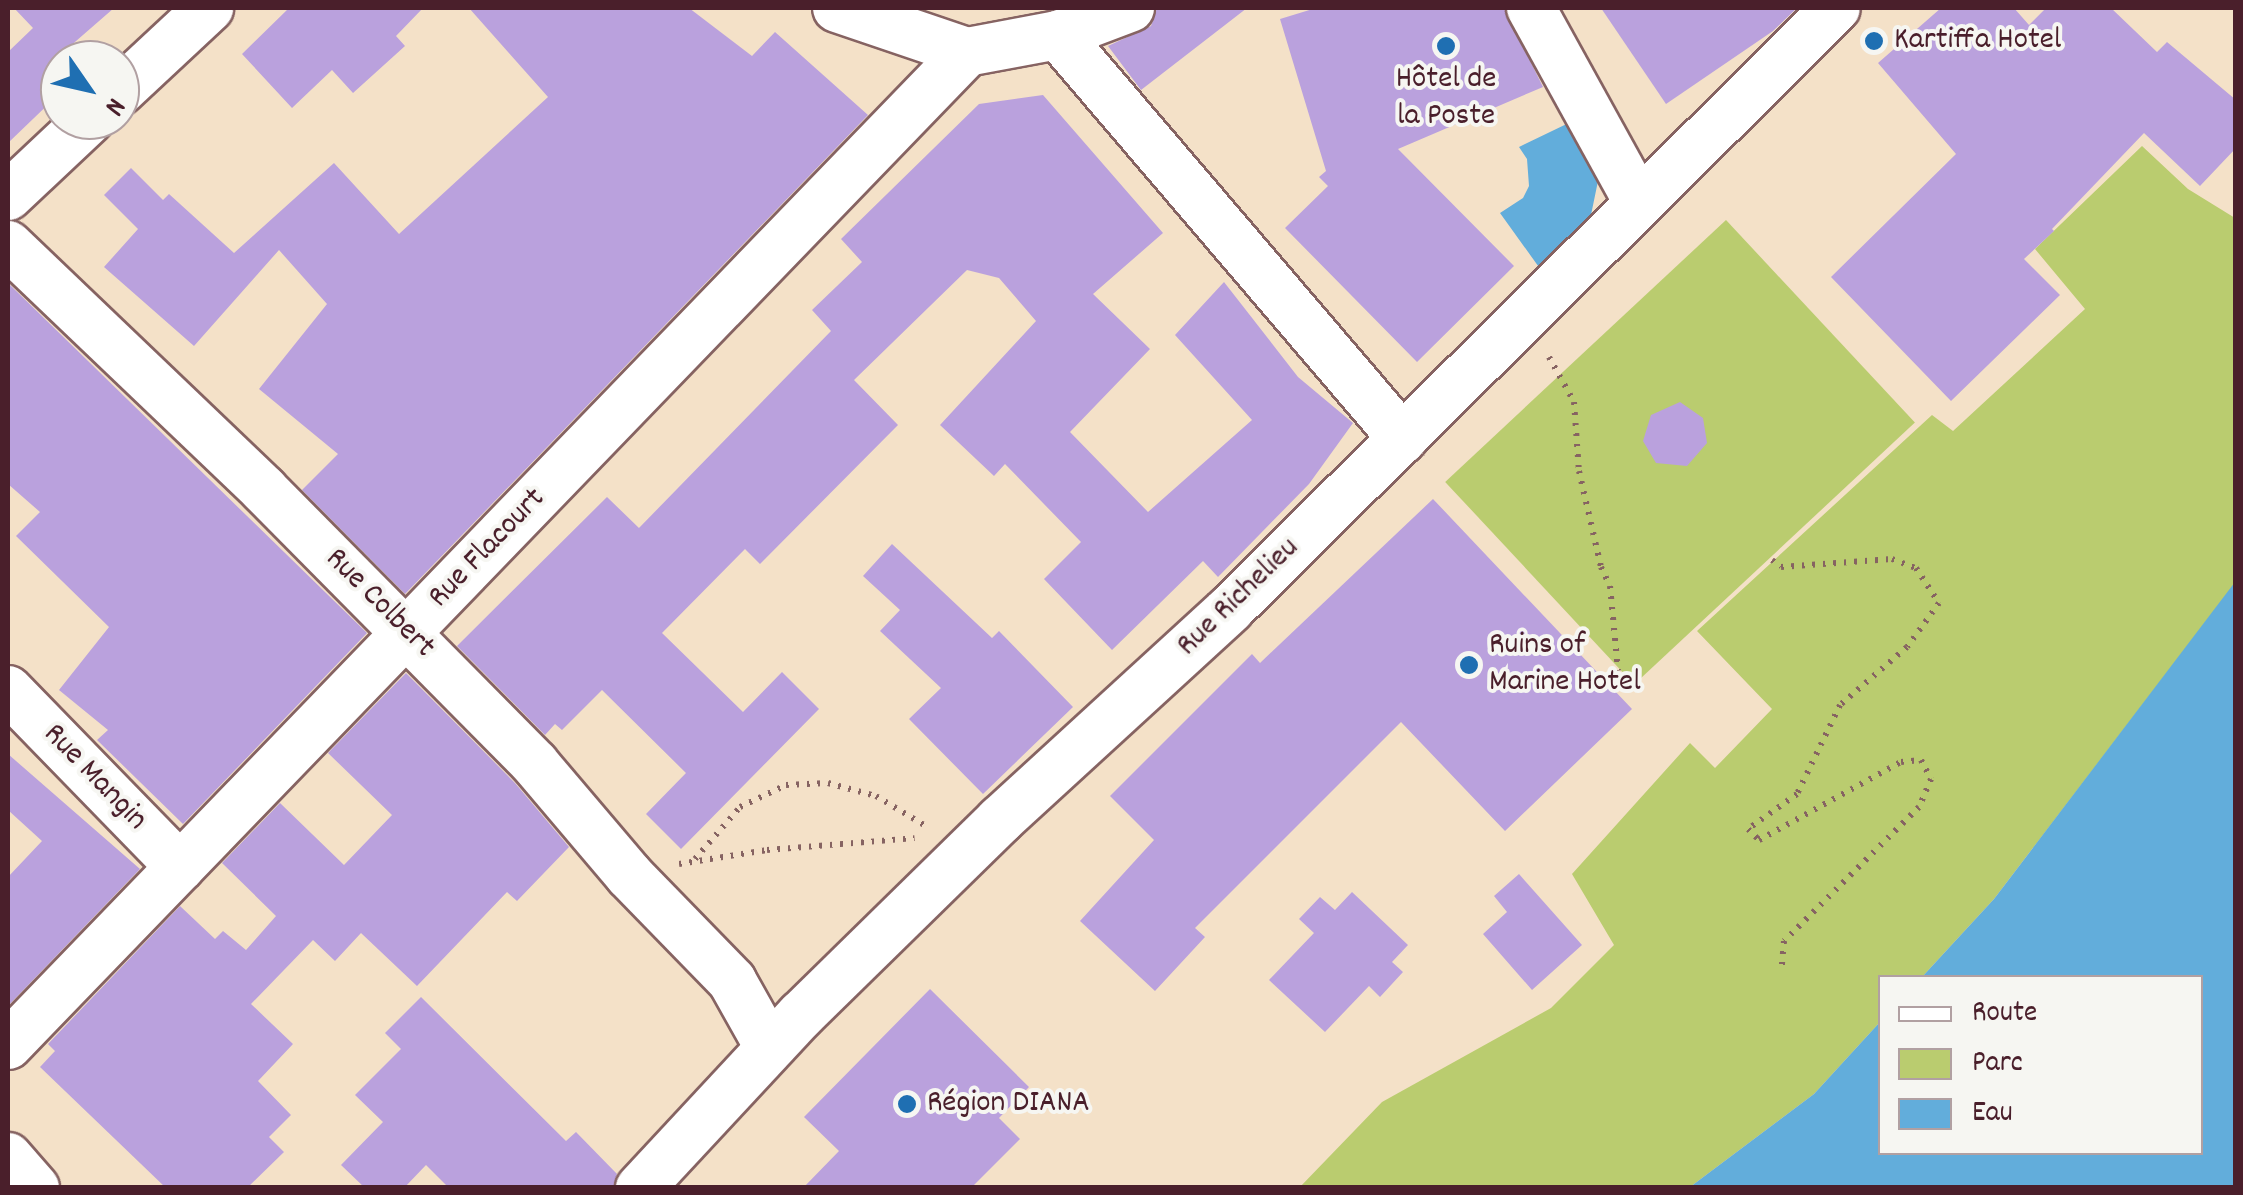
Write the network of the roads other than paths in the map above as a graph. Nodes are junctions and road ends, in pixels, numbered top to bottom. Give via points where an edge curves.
1 (209, 8) edge
2 (837, 8) edge
3 (1130, 8) edge
4 (1531, 8) edge
5 (1836, 8) edge
6 (1058, 35) junction
7 (967, 52) junction
8 (140, 72) edge
9 (68, 140) edge
10 (8, 196) edge
11 (1638, 202) junction
12 (8, 245) edge
13 (1403, 439) junction
14 (408, 632) junction
15 (8, 690) edge
16 (180, 867) junction
17 (785, 1031) junction
18 (8, 1045) edge
19 (8, 1157) edge
20 (35, 1188) edge
21 (640, 1188) edge

1 - 8 street
2 - 7 street
3 - 6 street
4 - 11 street
5 - 11 street, Rue Richelieu
6 - 7 street
6 - 13 street
7 - 14 street, Rue Flacourt
9 - 10 street
11 - 13 street, Rue Richelieu
12 - 14 street, Rue Colbert
13 - 17 street, Rue Richelieu
14 - 16 street, Rue Flacourt
14 - 17 street, Rue Colbert
15 - 16 street, Rue Mangin
16 - 18 street, Rue Flacourt
17 - 21 street, Rue Richelieu
19 - 20 street

